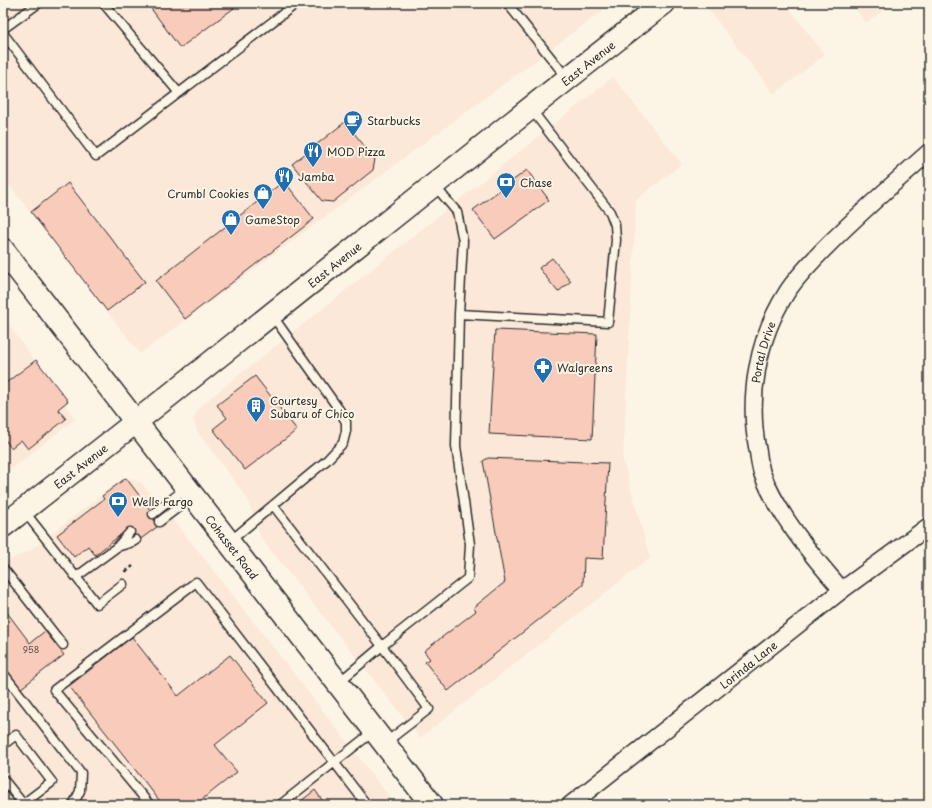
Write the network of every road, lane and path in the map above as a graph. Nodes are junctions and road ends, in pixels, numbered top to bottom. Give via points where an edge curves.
1 (39, 3) edge
2 (103, 3) edge
3 (297, 3) edge
4 (507, 3) edge
5 (664, 3) edge
6 (3, 29) edge
7 (3, 33) edge
8 (567, 78) junction
9 (179, 93) junction
10 (530, 108) junction
11 (929, 152) edge
12 (434, 185) junction
13 (3, 250) edge
14 (459, 314) junction
15 (272, 315) junction
16 (137, 422) junction
17 (190, 491) junction
18 (273, 505) junction
19 (23, 510) junction
20 (153, 514) dead end
21 (159, 522) dead end
22 (3, 525) edge
23 (929, 526) edge
24 (130, 532) dead end
25 (136, 540) dead end
26 (229, 542) junction
27 (117, 546) junction
28 (3, 568) edge
29 (76, 577) junction
30 (123, 584) dead end
31 (842, 590) junction
32 (63, 645) dead end
33 (382, 646) junction
34 (3, 673) edge
35 (338, 683) junction
36 (380, 737) junction
37 (3, 745) edge
38 (334, 762) junction
39 (3, 779) edge
40 (24, 804) edge
41 (72, 805) edge
42 (150, 805) edge
43 (280, 805) edge
44 (367, 805) edge
45 (432, 805) edge
46 (570, 805) edge

1 - 6 lane
2 - 9 lane
3 - 9 lane
4 - 8 lane
5 - 8 main road, East Avenue
7 - 9 lane via 96,156
8 - 10 main road, East Avenue
10 - 12 main road, East Avenue
10 - 14 lane via 610,212 615,225 616,240 608,322
11 - 31 street, Portal Drive via 843,230 788,291 770,322 758,363 754,400 755,437 762,472 776,503 789,523
12 - 14 lane via 457,212 463,241
12 - 15 main road, East Avenue
13 - 16 main road, Cohasset Road
14 - 33 lane via 456,446 470,544 468,578
15 - 16 main road, East Avenue
15 - 18 lane via 346,422 343,443 327,460
16 - 17 main road, Cohasset Road
16 - 19 main road, East Avenue
17 - 20 lane
17 - 21 lane
17 - 26 main road, Cohasset Road
18 - 26 lane
18 - 33 lane
19 - 22 main road, East Avenue
19 - 29 lane
23 - 31 street, Lorinda Lane
24 - 27 lane
25 - 27 lane
26 - 35 main road, Cohasset Road
27 - 29 lane
28 - 32 lane
29 - 30 lane via 97,604
31 - 46 street, Lorinda Lane
33 - 35 lane
33 - 36 lane via 429,709
34 - 41 lane via 81,773 80,791
35 - 36 main road, Cohasset Road
36 - 38 lane
36 - 45 main road, Cohasset Road
37 - 40 lane via 16,735 52,782
38 - 42 lane via 196,582 54,690
38 - 43 lane
38 - 44 lane
39 - 40 lane

